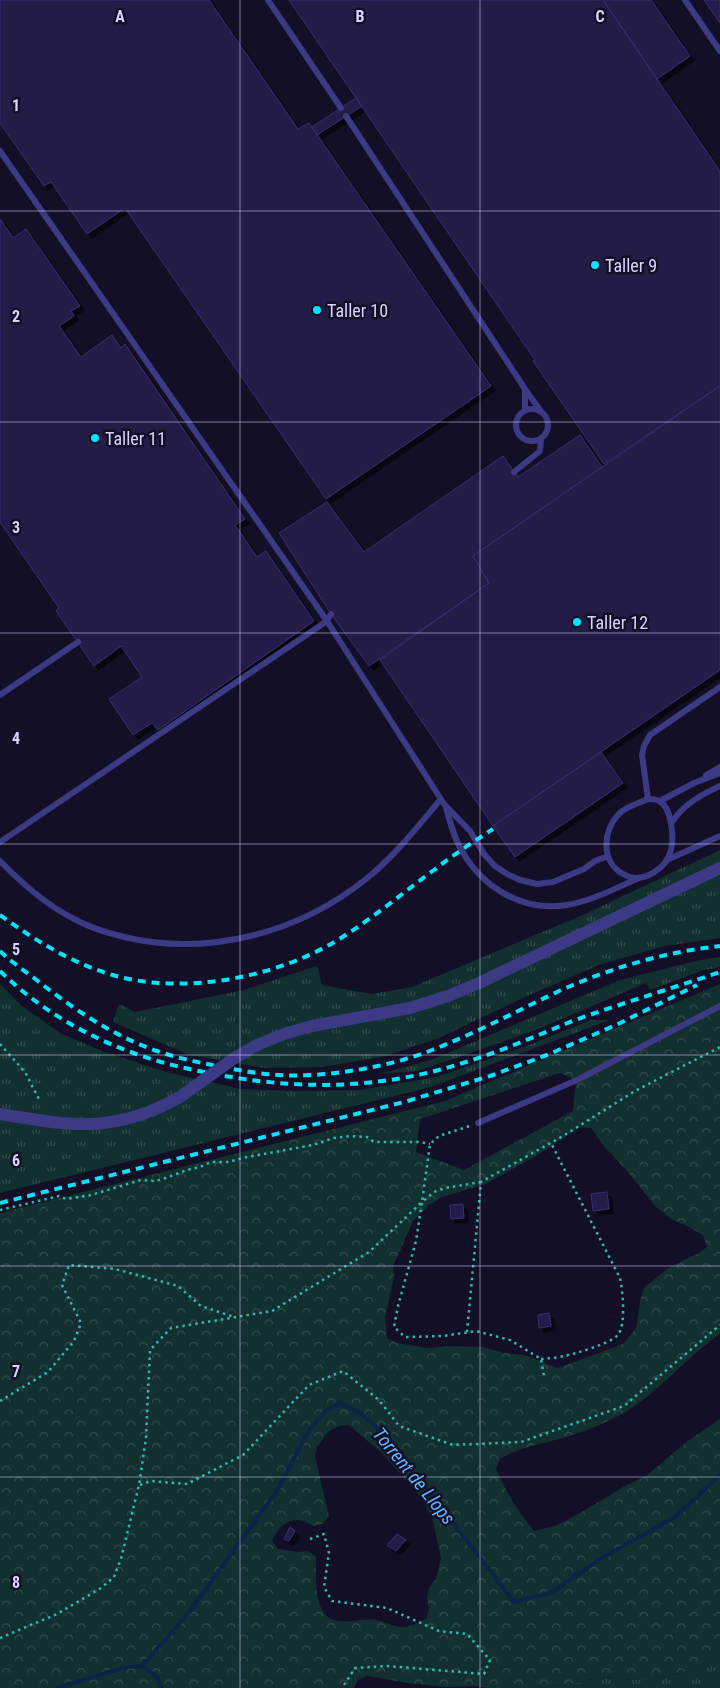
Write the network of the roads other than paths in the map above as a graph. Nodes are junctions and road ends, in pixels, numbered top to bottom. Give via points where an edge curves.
1 (268, 0) edge
2 (685, 0) edge
3 (720, 51) edge
4 (341, 108) dead end
5 (346, 116) dead end
6 (0, 151) edge
7 (525, 389) junction
8 (525, 410) junction
9 (541, 411) junction
10 (541, 438) junction
11 (514, 472) dead end
12 (331, 614) dead end
13 (327, 621) junction
14 (78, 642) dead end
15 (720, 687) edge
16 (0, 695) edge
17 (720, 766) edge
18 (720, 773) edge
19 (694, 782) junction
20 (720, 786) edge
21 (648, 799) junction
22 (660, 801) junction
23 (443, 802) junction
24 (672, 822) junction
25 (720, 836) edge
26 (0, 842) edge
27 (608, 856) junction
28 (667, 860) junction
29 (0, 861) edge
30 (720, 868) edge
31 (639, 878) junction
32 (720, 1006) edge
33 (0, 1114) edge
34 (478, 1123) road end

1 - 4 lane
2 - 3 lane
5 - 7 lane
6 - 13 lane
7 - 8 lane
7 - 9 lane
8 - 9 lane
8 - 10 lane via 517,418 518,434 527,440
9 - 10 lane via 548,430
10 - 11 lane via 540,451
12 - 13 lane
13 - 23 lane
13 - 26 lane
14 - 16 lane
15 - 21 lane via 650,736 642,755
17 - 19 lane
18 - 19 lane
19 - 22 lane
20 - 24 lane via 691,801
21 - 22 lane
21 - 27 lane via 621,812 613,822 606,840
22 - 24 lane
23 - 27 lane via 470,831 495,866 520,880 538,884 553,882
23 - 29 lane via 366,879 322,909 272,930 221,941 194,944 163,942 109,933 75,920 41,900
23 - 31 lane via 457,841 470,864 493,888 509,897 545,906 567,905
24 - 28 lane via 672,850
25 - 28 lane
27 - 31 lane via 618,871
28 - 31 lane via 650,874
30 - 33 street, bridge via 448,996 410,1008 284,1034 233,1059 180,1097 143,1115 88,1125 55,1124
32 - 34 lane via 576,1080

